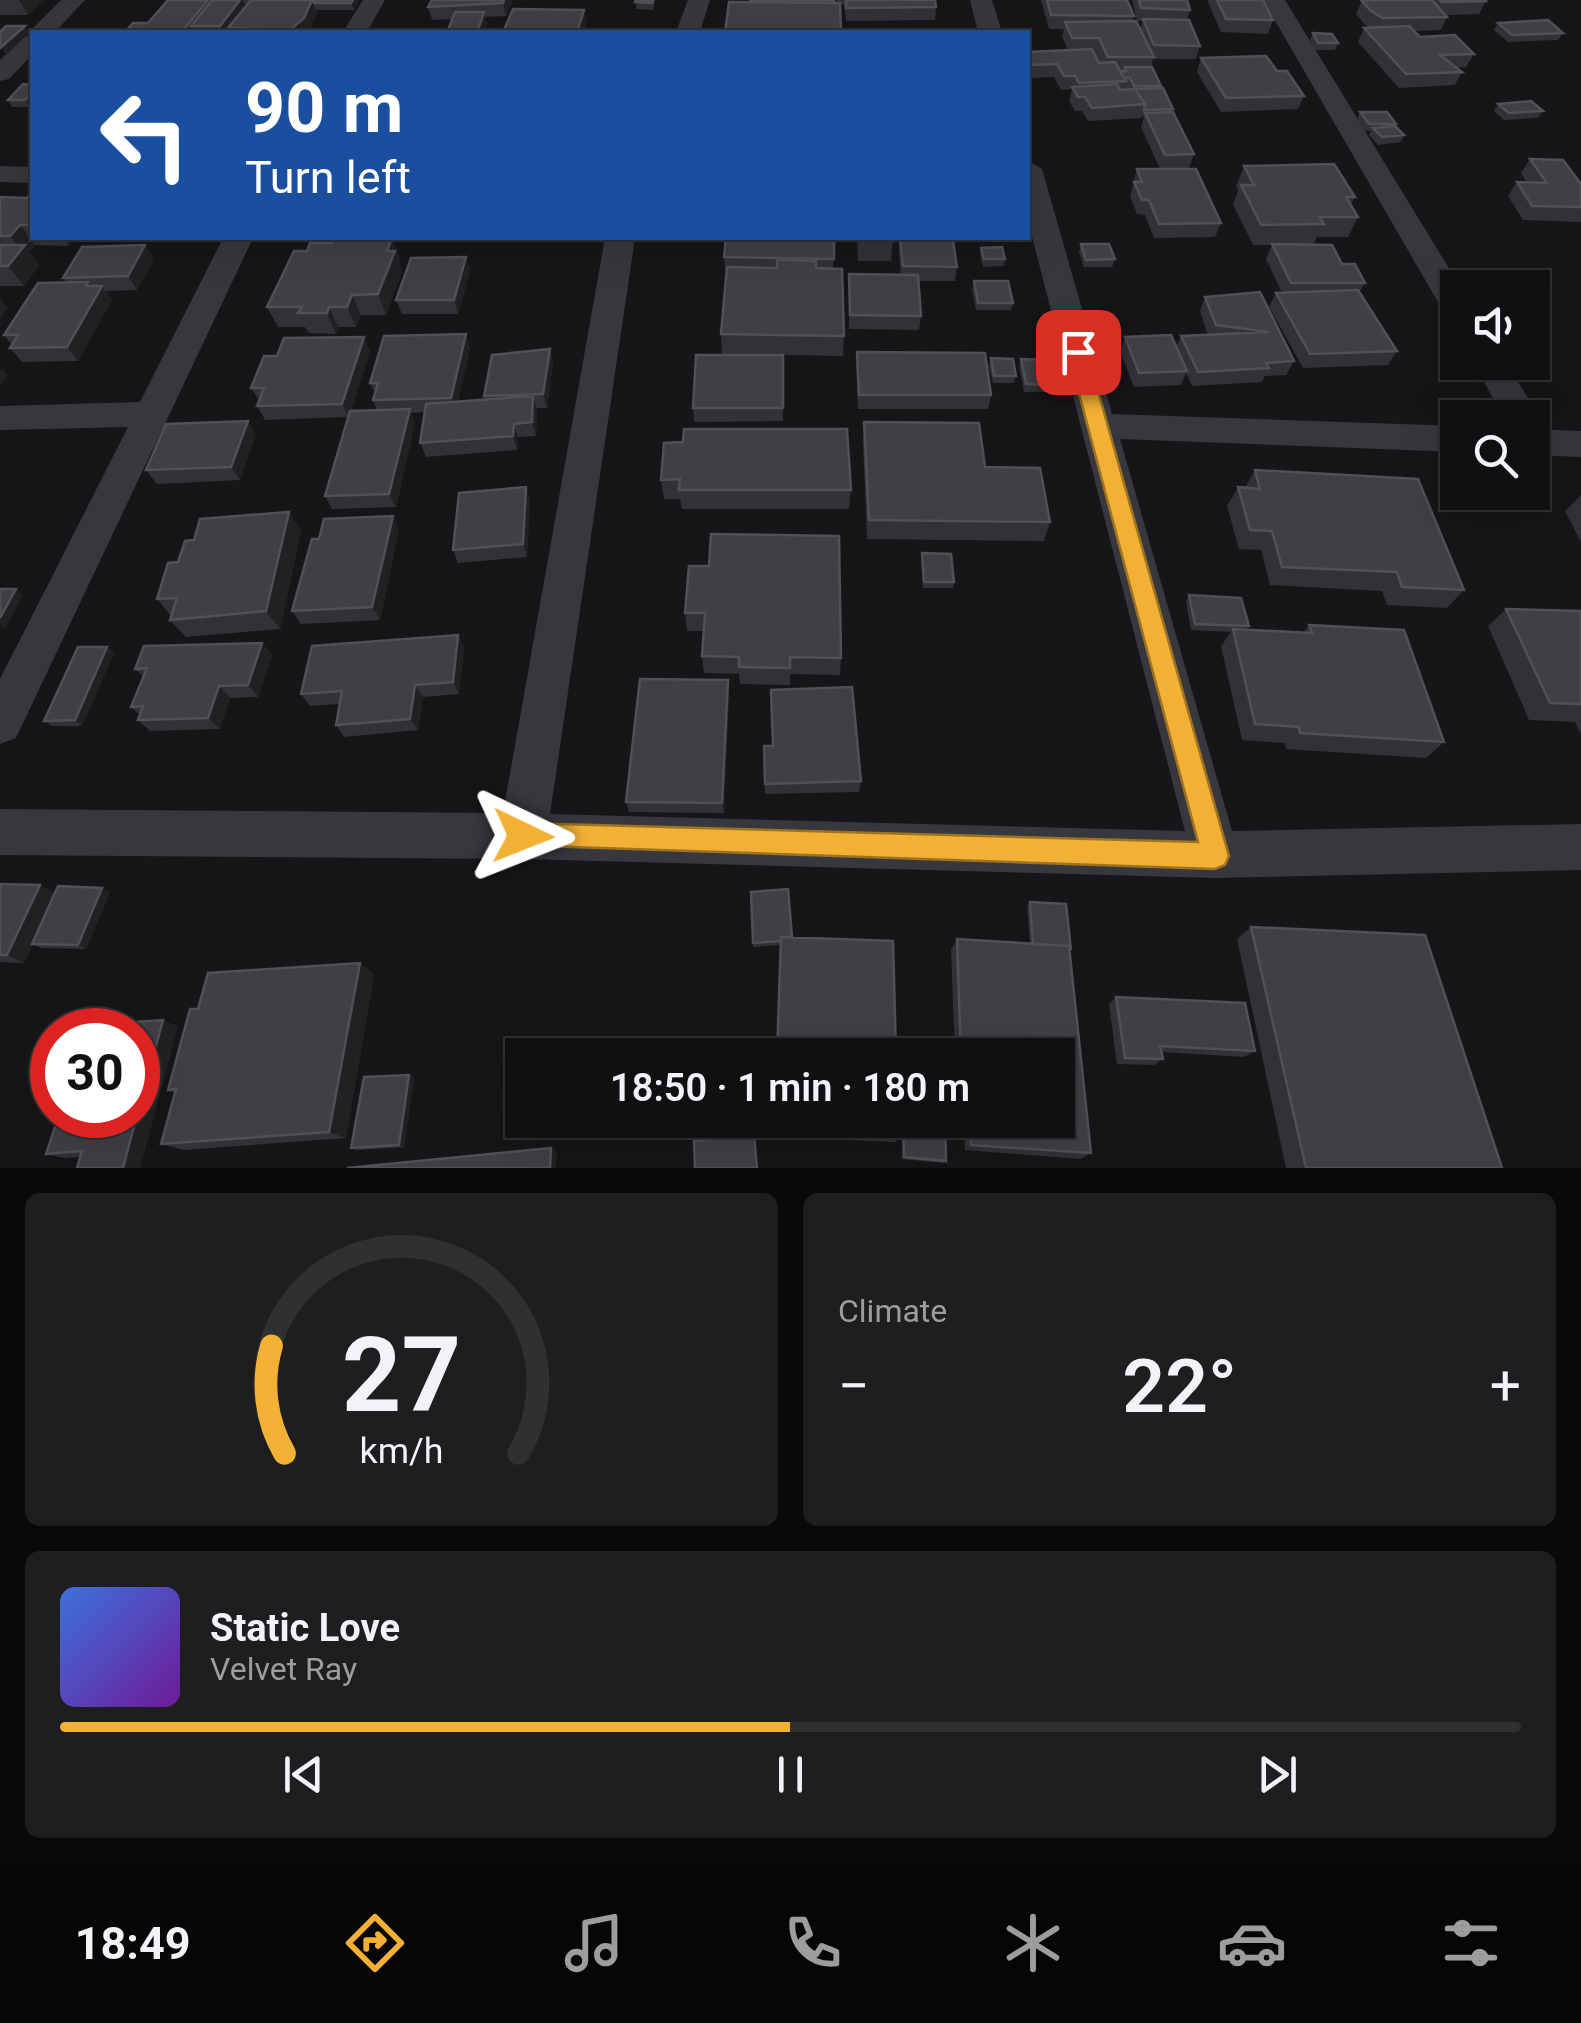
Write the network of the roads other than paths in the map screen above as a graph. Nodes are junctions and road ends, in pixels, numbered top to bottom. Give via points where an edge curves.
1 (74, 0) edge
2 (374, 0) edge
3 (699, 0) edge
4 (982, 0) edge
5 (1274, 0) edge
6 (44, 30) edge
7 (356, 30) edge
8 (689, 30) edge
9 (990, 30) edge
10 (30, 44) edge
11 (0, 74) edge
12 (0, 174) edge
13 (30, 175) edge
14 (1030, 176) edge
15 (237, 240) edge
16 (620, 240) edge
17 (1440, 279) edge
18 (152, 414) junction
19 (0, 418) edge
20 (1097, 426) junction
21 (1440, 438) edge
22 (1550, 438) edge
23 (1581, 444) edge
24 (0, 724) edge
25 (0, 832) edge
26 (523, 836) junction
27 (1581, 847) edge
28 (1215, 856) junction

1 - 6 street
2 - 7 street
3 - 8 street
4 - 9 street
5 - 17 street
10 - 11 street
12 - 13 street
14 - 20 street
15 - 18 street
16 - 26 street
18 - 19 street
18 - 24 street
20 - 21 street
20 - 28 street
22 - 23 street
25 - 26 street
26 - 28 street
27 - 28 street

